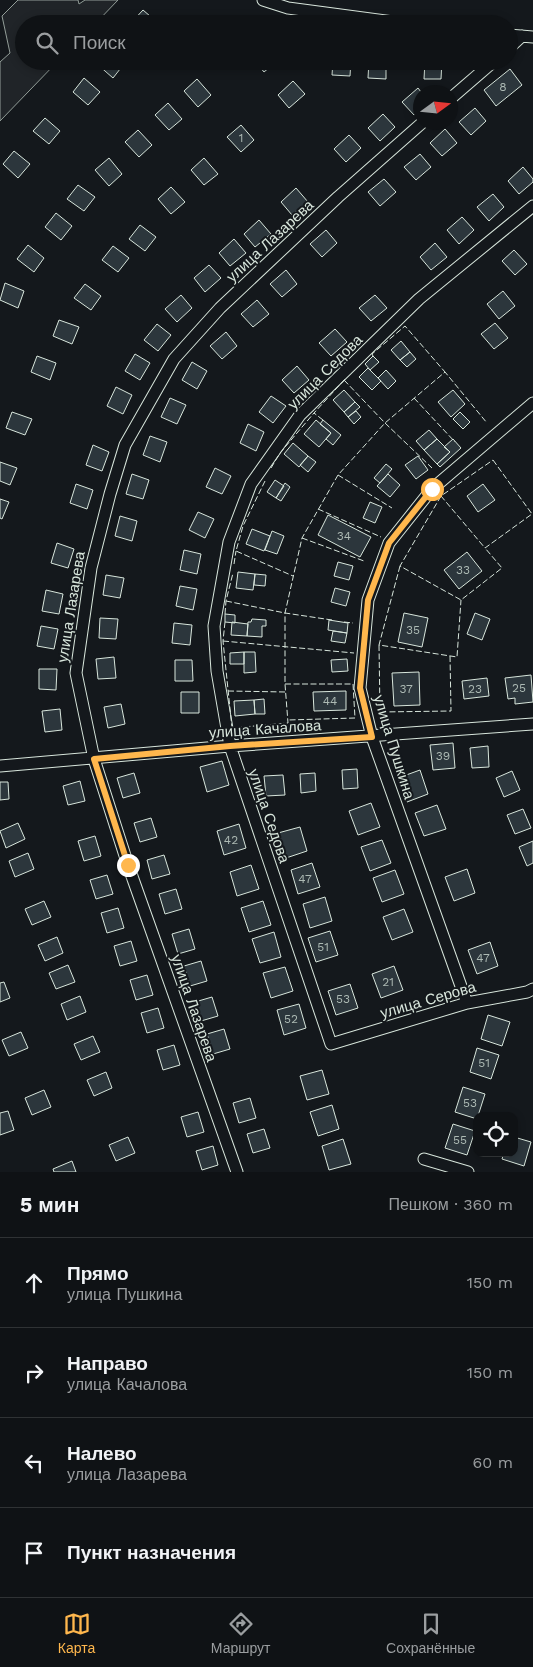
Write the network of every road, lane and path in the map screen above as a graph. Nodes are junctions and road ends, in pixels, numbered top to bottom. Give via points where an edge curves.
1 (262, 0) edge
2 (340, 15) edge
3 (484, 70) edge
4 (458, 92) edge
5 (415, 130) edge
6 (533, 206) edge
7 (533, 403) edge
8 (533, 724) edge
9 (372, 737) junction
10 (230, 746) junction
11 (94, 759) junction
12 (0, 766) edge
13 (533, 989) edge
14 (467, 1003) junction
15 (331, 1044) joint
16 (424, 1159) dead end
17 (237, 1172) edge
18 (468, 1172) edge

1 - 2 street via 288,8
3 - 4 street
5 - 11 street, улица Лазарева via 220,308 174,359 125,445 91,568 76,672
6 - 10 street, улица Седова via 419,299 300,415 251,484 229,542 214,626 217,671
7 - 9 street, улица Пушкина via 432,489 389,543 368,600 360,688
8 - 9 street, улица Качалова
9 - 10 street, улица Качалова
9 - 14 street, улица Пушкина
10 - 11 street, улица Качалова
10 - 15 street, улица Седова
11 - 12 street, улица Качалова
11 - 17 street, улица Лазарева via 128,865
13 - 14 street, улица Серова
14 - 15 street, улица Серова
16 - 18 street

